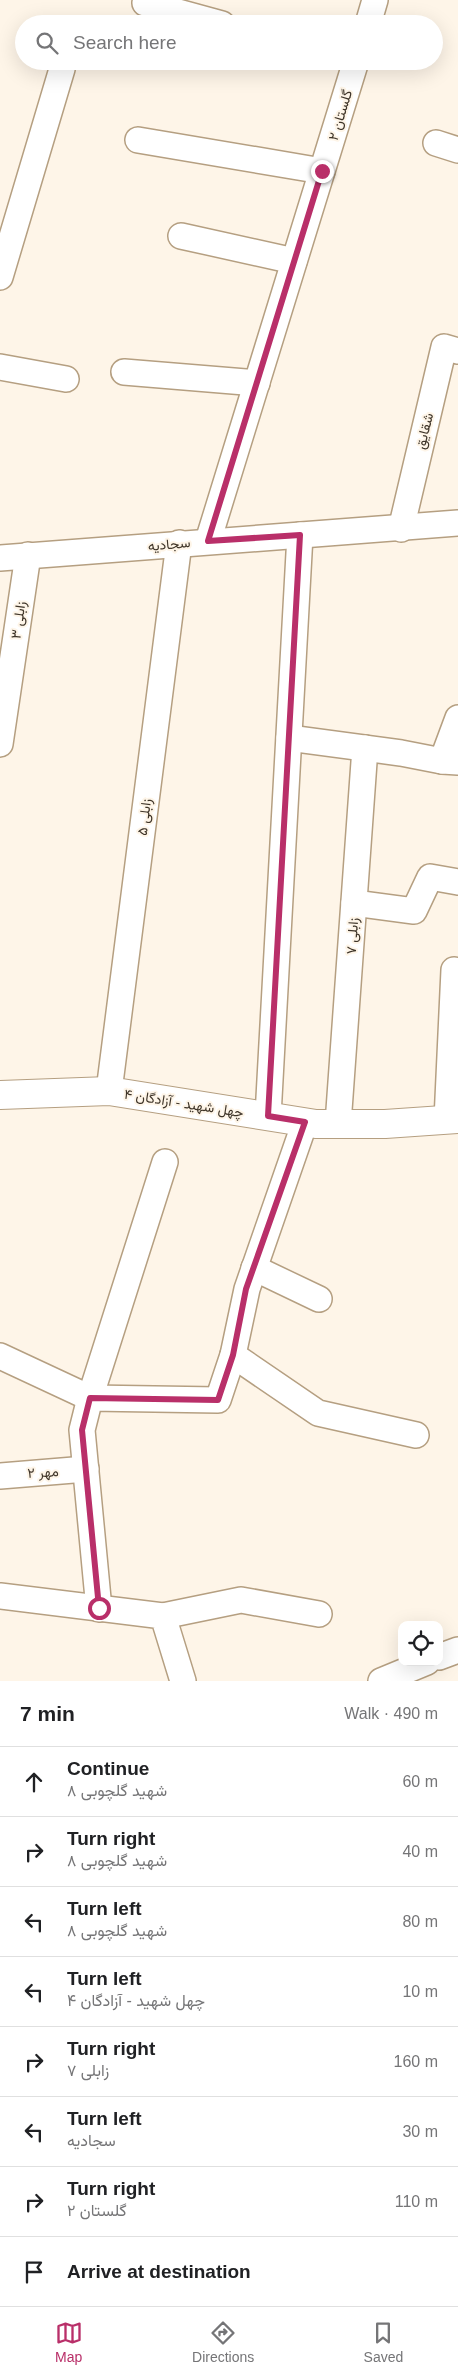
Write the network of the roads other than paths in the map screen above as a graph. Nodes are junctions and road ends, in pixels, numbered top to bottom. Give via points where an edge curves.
1 (375, 0) edge
2 (145, 3) dead end
3 (189, 15) edge
4 (371, 15) edge
5 (62, 70) edge
6 (353, 70) edge
7 (138, 140) dead end
8 (322, 171) junction
9 (180, 236) dead end
10 (294, 261) junction
11 (0, 277) edge
12 (458, 351) edge
13 (0, 367) edge
14 (124, 372) dead end
15 (66, 379) dead end
16 (257, 383) junction
17 (458, 523) edge
18 (401, 529) junction
19 (300, 535) junction
20 (208, 541) junction
21 (179, 543) junction
22 (28, 555) junction
23 (0, 558) edge
24 (458, 718) edge
25 (289, 738) junction
26 (0, 744) edge
27 (365, 748) junction
28 (450, 762) edge
29 (458, 882) edge
30 (354, 903) junction
31 (454, 970) dead end
32 (110, 1091) junction
33 (0, 1095) edge
34 (268, 1116) junction
35 (452, 1120) edge
36 (305, 1122) junction
37 (338, 1124) junction
38 (165, 1162) dead end
39 (254, 1268) junction
40 (319, 1299) dead end
41 (233, 1355) junction
42 (0, 1356) edge
43 (90, 1398) junction
44 (416, 1435) dead end
45 (86, 1469) junction
46 (0, 1476) edge
47 (0, 1596) edge
48 (99, 1608) junction
49 (319, 1614) dead end
50 (163, 1616) junction
51 (458, 1650) edge
52 (443, 1656) edge
53 (419, 1666) edge
54 (395, 1678) edge
55 (183, 1681) edge

1 - 4 street
2 - 3 street
5 - 11 street
6 - 8 street, گلستان ۲
7 - 8 street
8 - 10 street, گلستان ۲
9 - 10 street
10 - 16 street, گلستان ۲
12 - 18 street, شقایق via 444,347
13 - 15 street
14 - 16 street
16 - 20 street, گلستان ۲
17 - 18 street, سجادیه
18 - 19 street, سجادیه
19 - 20 street, سجادیه
19 - 25 street
20 - 21 street, سجادیه
21 - 22 street, سجادیه
21 - 32 street, زابلی ۵
22 - 23 street, سجادیه
22 - 26 street, زابلی ۳
24 - 28 street
25 - 27 street
25 - 34 street
27 - 28 street
27 - 30 street, زابلی ۷
29 - 30 street via 430,877 414,911
30 - 37 street, زابلی ۷
31 - 35 street
32 - 33 street, چهل شهید - آزادگان ۴
32 - 34 street, چهل شهید - آزادگان ۴
34 - 36 street, چهل شهید - آزادگان ۴
35 - 37 street, چهل شهید - آزادگان ۴
36 - 37 street, چهل شهید - آزادگان ۴
36 - 39 street
38 - 43 street
39 - 40 street
39 - 41 street via 246,1289
41 - 43 street via 218,1400
41 - 44 street via 318,1413
42 - 43 street
43 - 45 street via 82,1430
45 - 46 street, مهر ۲
45 - 48 street
47 - 48 street
48 - 50 street
49 - 50 street via 241,1600
50 - 55 street
51 - 52 street
53 - 54 street

